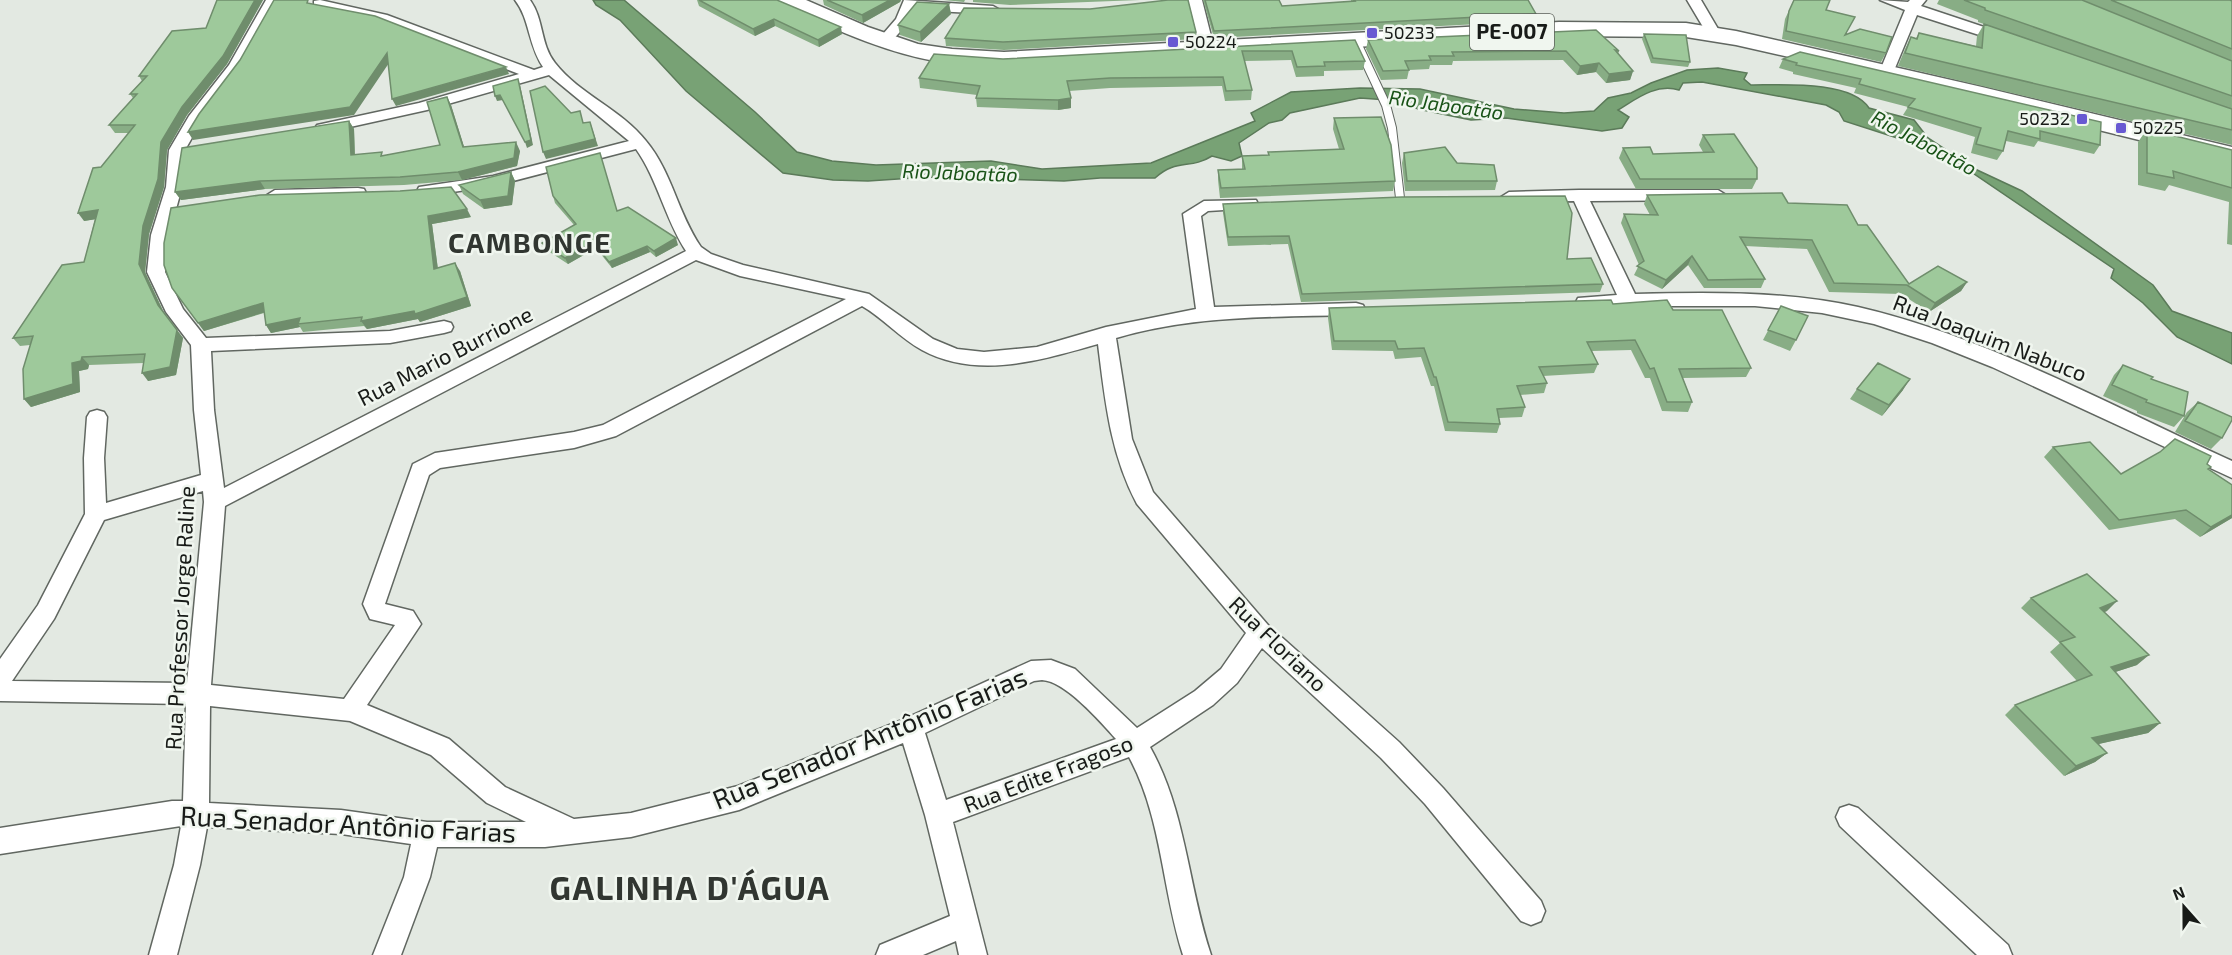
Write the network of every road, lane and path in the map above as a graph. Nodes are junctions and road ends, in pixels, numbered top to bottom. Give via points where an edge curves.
1 (273, 0) edge
2 (522, 0) edge
3 (788, 0) edge
4 (1195, 0) edge
5 (1694, 0) edge
6 (1887, 0) edge
7 (910, 3) edge
8 (319, 4) edge
9 (1917, 4) edge
10 (1010, 11) edge
11 (1714, 34) junction
12 (1355, 39) junction
13 (884, 41) junction
14 (2020, 43) edge
15 (1207, 48) junction
16 (544, 72) junction
17 (1886, 73) junction
18 (304, 131) edge
19 (640, 143) junction
20 (200, 146) edge
21 (177, 150) junction
22 (2232, 155) edge
23 (412, 192) edge
24 (375, 193) edge
25 (1579, 195) junction
26 (1734, 195) edge
27 (255, 197) edge
28 (1496, 197) edge
29 (1400, 199) edge
30 (1272, 203) edge
31 (190, 206) edge
32 (167, 210) junction
33 (696, 253) junction
34 (863, 298) junction
35 (1629, 300) junction
36 (1570, 302) edge
37 (1370, 309) edge
38 (1206, 313) junction
39 (444, 327) dead end
40 (1106, 333) junction
41 (201, 345) junction
42 (97, 417) dead end
43 (2232, 470) edge
44 (212, 480) junction
45 (215, 502) junction
46 (96, 514) junction
47 (1260, 632) junction
48 (0, 678) edge
49 (0, 691) edge
50 (198, 694) junction
51 (350, 710) junction
52 (911, 728) junction
53 (1134, 743) junction
54 (196, 812) junction
55 (938, 815) junction
56 (1849, 817) dead end
57 (575, 833) junction
58 (427, 834) junction
59 (1, 843) edge
60 (1531, 911) dead end
61 (964, 924) junction
62 (163, 955) edge
63 (387, 955) edge
64 (890, 955) edge
65 (973, 955) edge
66 (1197, 955) edge
67 (1998, 955) edge

1 - 21 street via 236,66 195,119
2 - 16 street via 529,8
3 - 13 main road, PE-007
4 - 15 street
5 - 11 street
6 - 9 street
7 - 10 street
7 - 13 street via 903,20
8 - 16 street via 382,18
9 - 14 street
9 - 17 street
11 - 12 main road, PE-007 via 1617,28
11 - 17 main road, PE-007
12 - 15 main road, PE-007
12 - 29 lane via 1386,105
13 - 15 main road, PE-007 via 936,55 993,58
16 - 18 street via 383,117
16 - 19 street
17 - 22 main road, PE-007
19 - 23 street via 494,181
19 - 33 street
20 - 21 street
21 - 32 street via 174,187
24 - 27 street
25 - 26 street
25 - 28 street
25 - 35 street
30 - 38 street via 1214,205 1192,214
31 - 32 street
32 - 41 street via 156,272 176,312
33 - 34 street via 737,269
33 - 45 street, Rua Mario Burrione
34 - 40 street via 879,306 928,346 957,357 1019,358
34 - 51 street via 609,432 424,466 415,478 374,604 378,612 405,618 409,624
35 - 36 street, Rua Joaquim Nabuco
35 - 43 street, Rua Joaquim Nabuco via 1748,300 1812,306 1877,319 1975,352
37 - 38 street
38 - 40 street
39 - 41 street via 390,337
40 - 47 street, Rua Floriano via 1124,454 1132,477 1175,535
41 - 44 street, Rua Professor Jorge Raline
42 - 46 street
44 - 45 street, Rua Professor Jorge Raline
44 - 46 street
45 - 50 street, Rua Professor Jorge Raline
46 - 48 street via 46,612
47 - 53 street, Rua Edite Fragoso via 1229,676 1204,698
47 - 60 street, Rua Floriano via 1390,750
49 - 50 street
50 - 51 street
50 - 54 street, Rua Professor Jorge Raline
51 - 57 street via 440,747 496,795
52 - 53 street, Rua Senador Antônio Farias via 1031,671 1053,669 1072,679
52 - 55 street
52 - 57 street, Rua Senador Antônio Farias via 739,798 631,825
53 - 55 street, Rua Edite Fragoso
53 - 66 street, Rua Senador Antônio Farias via 1159,792 1184,913
54 - 58 street, Rua Senador Antônio Farias via 221,817 341,822
54 - 59 street, Rua Senador Antônio Farias
54 - 62 street, Rua Professor Jorge Raline via 187,865
55 - 61 street
56 - 67 street
57 - 58 street, Rua Senador Antônio Farias
58 - 63 street via 417,877
61 - 64 street
61 - 65 street

